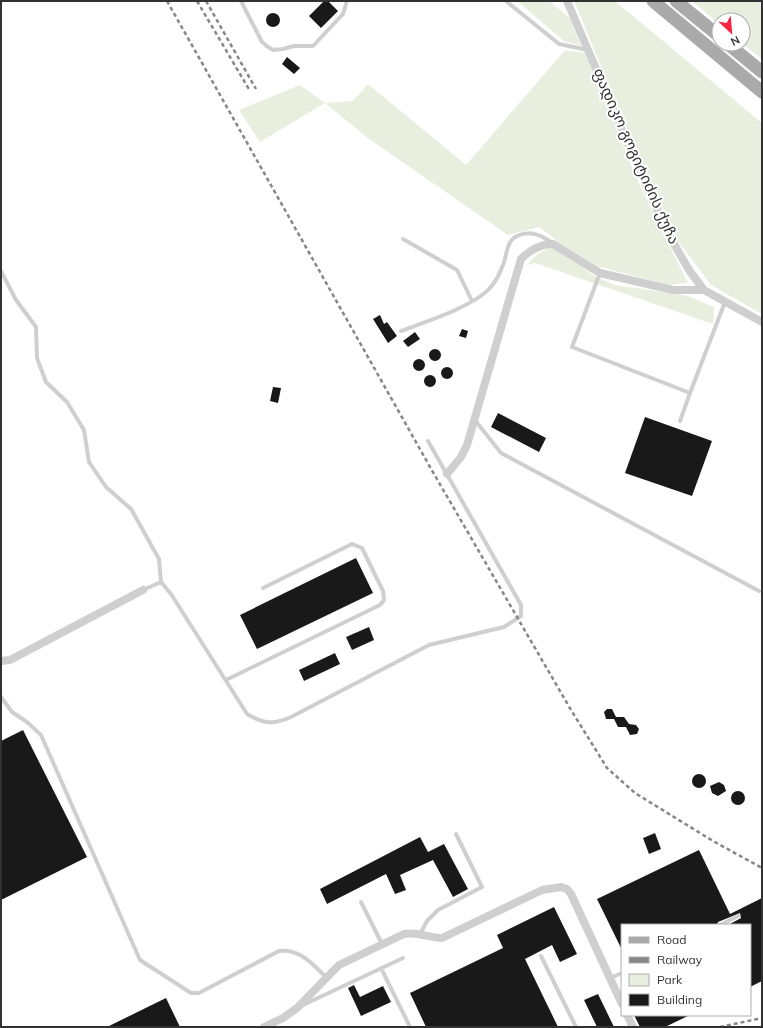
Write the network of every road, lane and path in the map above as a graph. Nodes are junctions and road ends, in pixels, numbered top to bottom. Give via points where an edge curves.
1 (241, 1) edge
2 (348, 1) edge
3 (506, 1) edge
4 (568, 1) edge
5 (653, 1) edge
6 (676, 1) edge
7 (711, 29) edge
8 (589, 50) junction
9 (738, 52) edge
10 (762, 72) edge
11 (762, 92) edge
12 (403, 239) dead end
13 (553, 244) junction
14 (1, 272) edge
15 (600, 273) junction
16 (704, 290) junction
17 (472, 301) junction
18 (725, 302) junction
19 (762, 322) edge
20 (401, 331) dead end
21 (690, 392) junction
22 (474, 419) junction
23 (680, 421) dead end
24 (428, 441) dead end
25 (447, 474) junction
26 (161, 582) junction
27 (263, 588) dead end
28 (143, 590) joint
29 (759, 591) dead end
30 (1, 661) edge
31 (226, 680) junction
32 (1, 697) edge
33 (456, 834) dead end
34 (361, 902) dead end
35 (738, 916) dead end
36 (722, 924) edge
37 (420, 934) junction
38 (382, 944) junction
39 (541, 956) dead end
40 (403, 958) dead end
41 (381, 968) junction
42 (621, 973) edge
43 (327, 978) junction
44 (610, 978) junction
45 (621, 1002) edge
46 (297, 1008) junction
47 (628, 1016) edge
48 (264, 1027) edge
49 (410, 1027) edge
50 (576, 1027) edge
51 (633, 1027) edge

1 - 2 lane via 262,42 273,50 313,46 343,14
3 - 8 lane via 559,44
4 - 8 street, ფადიკო გოგიტიძის ქუჩა
5 - 11 main road
6 - 7 main road
8 - 16 street, ფადიკო გოგიტიძის ქუჩა via 669,235
9 - 10 main road
12 - 17 lane via 457,270
13 - 15 street
13 - 17 lane via 543,236 532,233 516,236 510,242 503,266 493,285
13 - 22 street via 538,246 528,251 521,259
14 - 26 lane via 16,300 36,327 37,358 46,382 67,402 84,430 89,462 106,487 130,509 138,521 159,559
15 - 16 street via 673,290
15 - 21 lane via 572,347
16 - 18 street, ფადიკო გოგიტიძის ქუჩა
17 - 20 lane
18 - 19 street, ფადიკო გოგიტიძის ქუჩა
18 - 21 lane
21 - 23 lane
22 - 25 street via 467,445
22 - 29 lane via 501,453
24 - 25 lane
25 - 31 lane via 520,605 520,616 504,627 429,646 280,722 259,721 247,714
26 - 28 lane
26 - 31 lane via 172,594
27 - 31 lane via 352,544 362,548 383,591 384,600 380,605
28 - 30 street via 10,660
32 - 43 lane via 12,712 41,735 140,960 191,994 199,993 279,951 288,950 303,954
33 - 37 lane via 482,887 438,910 427,921
34 - 38 lane
35 - 36 lane
37 - 38 street via 404,934
37 - 44 street via 442,938 542,890 561,887 572,894
38 - 43 street via 339,966
39 - 50 lane
40 - 41 lane
41 - 46 lane
41 - 49 lane
42 - 44 lane
43 - 46 street
44 - 45 street
46 - 48 street
47 - 51 street

